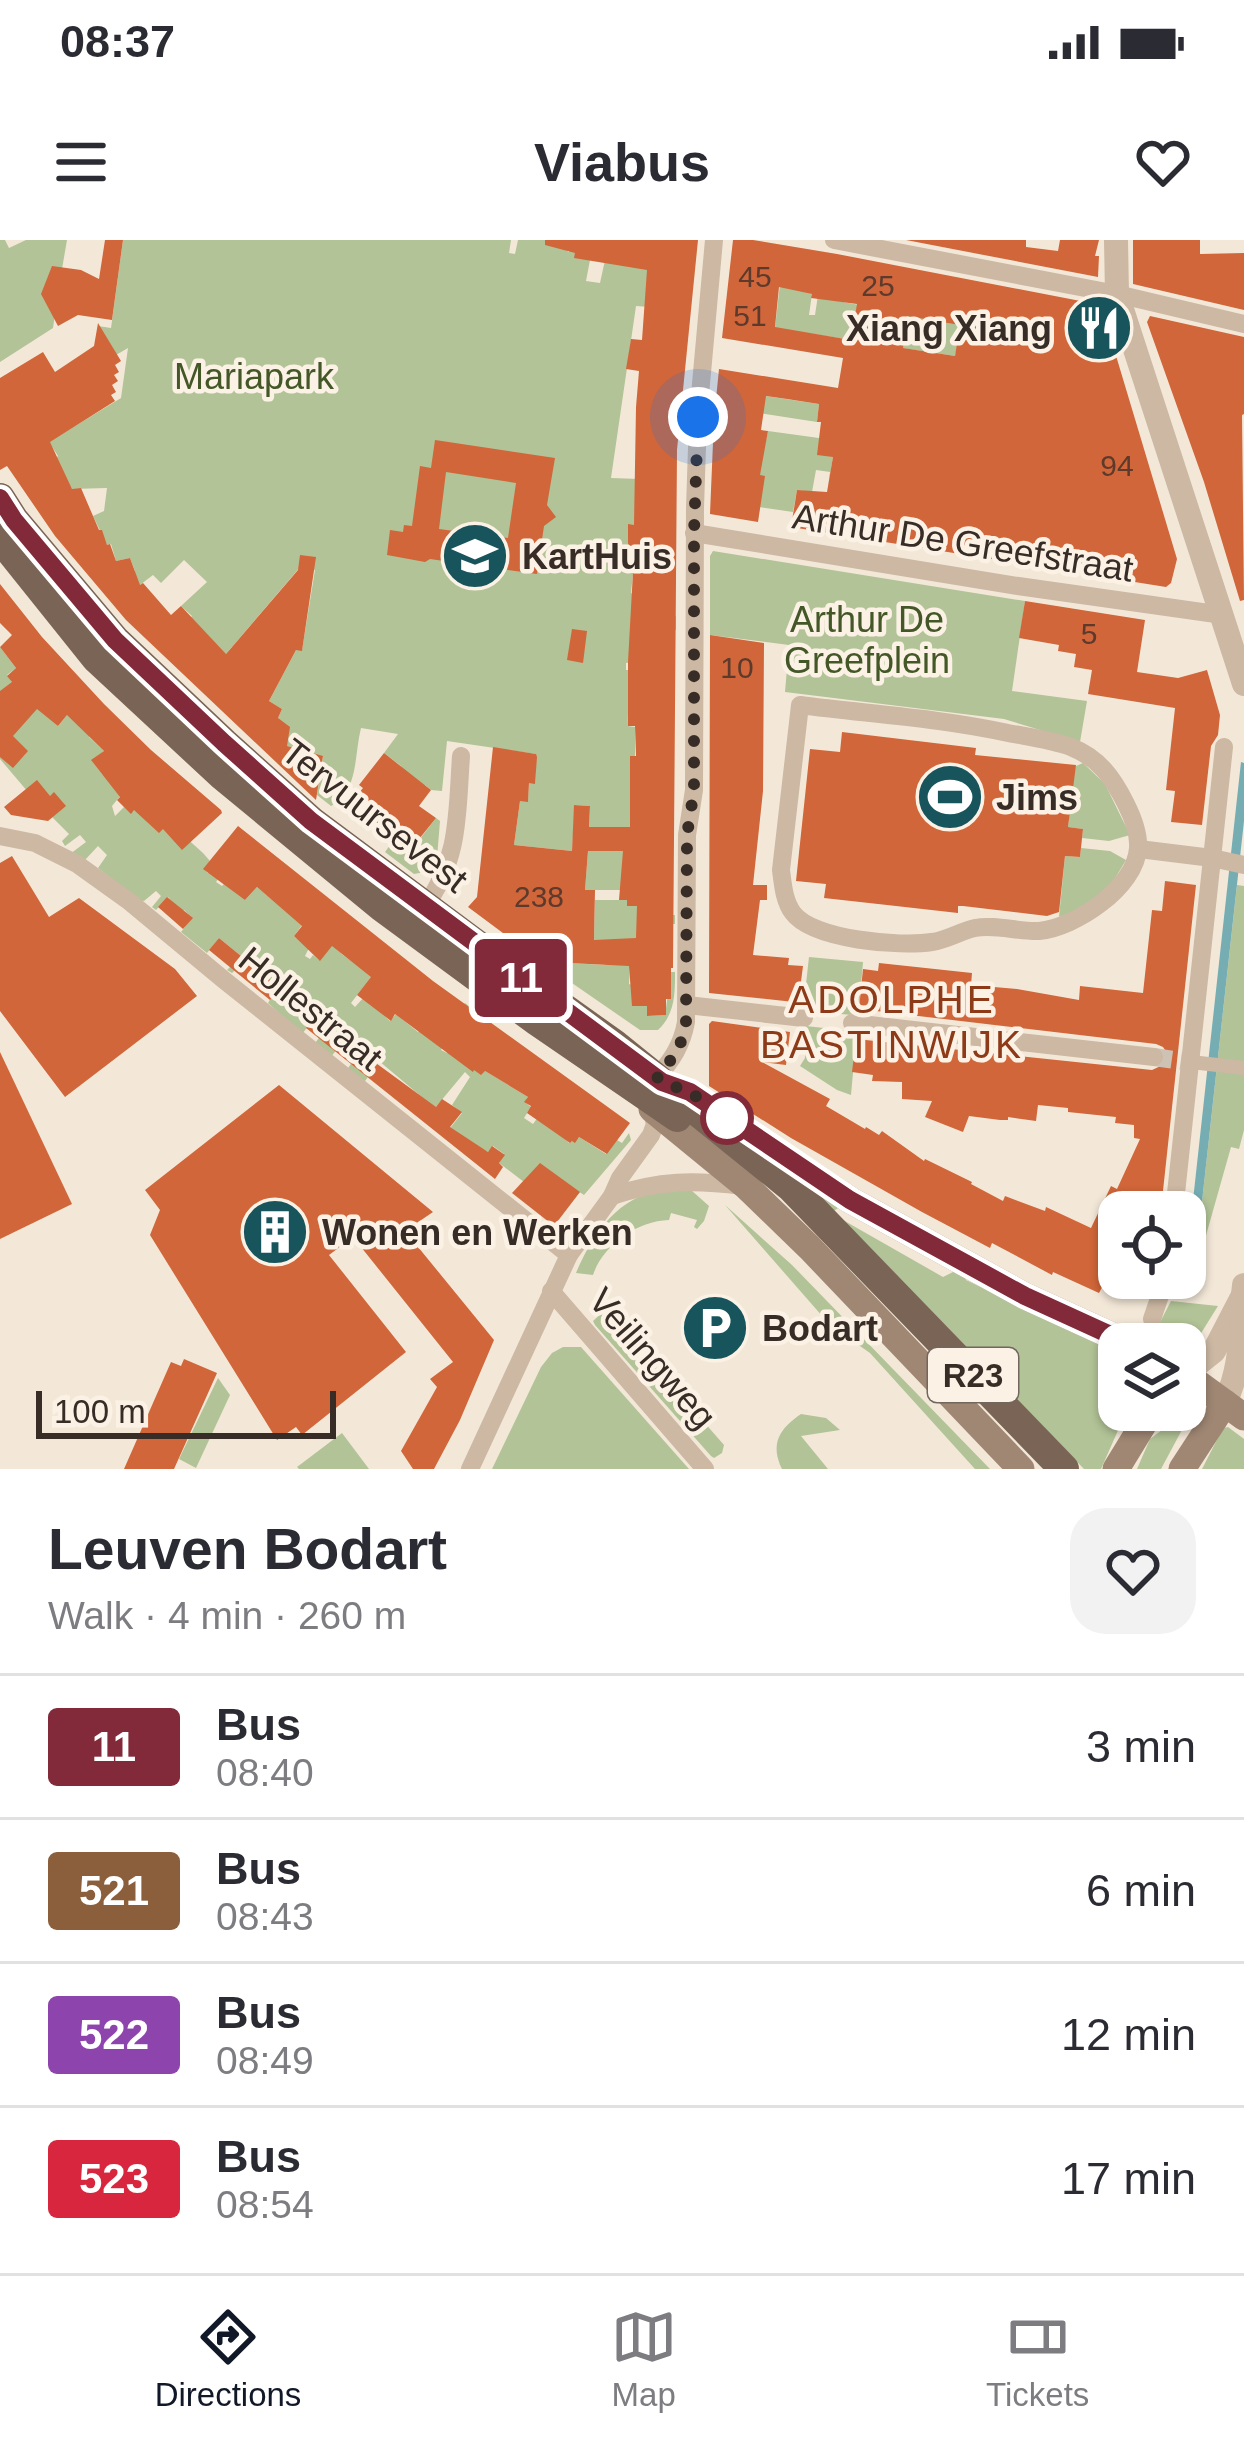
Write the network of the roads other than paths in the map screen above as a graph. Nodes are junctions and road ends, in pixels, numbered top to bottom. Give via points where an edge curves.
1 (714, 240) edge
2 (834, 240) edge
3 (1116, 240) edge
4 (1117, 294) junction
5 (1244, 323) edge
6 (0, 498) edge
7 (694, 533) junction
8 (0, 538) edge
9 (1223, 615) junction
10 (1244, 684) edge
11 (1224, 747) dead end
12 (461, 756) dead end
13 (0, 836) edge
14 (1139, 850) junction
15 (1232, 862) edge
16 (425, 906) junction
17 (687, 1005) junction
18 (804, 1018) dead end
19 (852, 1023) dead end
20 (591, 1056) junction
21 (1154, 1057) tunnel mouth
22 (1199, 1063) junction
23 (1244, 1068) edge
24 (657, 1089) junction
25 (746, 1186) junction
26 (1178, 1191) edge
27 (612, 1196) junction
28 (832, 1232) junction
29 (569, 1255) junction
30 (1244, 1285) edge
31 (551, 1292) junction
32 (1243, 1294) edge
33 (1159, 1299) edge
34 (1152, 1318) dead end
35 (1098, 1329) edge
36 (1206, 1357) edge
37 (1242, 1364) edge
38 (1206, 1389) edge
39 (1235, 1410) edge
40 (1139, 1431) edge
41 (470, 1469) edge
42 (705, 1469) edge
43 (1021, 1469) edge
44 (1064, 1469) edge
45 (1116, 1469) edge
46 (1182, 1469) edge

1 - 7 street
2 - 4 street
3 - 4 street
4 - 5 street
4 - 9 street
6 - 16 main road, Tervuursevest / R23 via 131,655 311,821
7 - 9 street, Arthur De Greefstraat
7 - 17 street
8 - 20 main road, Tervuursevest / R23 via 96,658 224,776 382,908
9 - 10 street
11 - 15 street
12 - 16 street via 449,867
13 - 29 street, Hollestraat via 77,864 130,902
14 - 14 street via 1130,812 1106,770 1070,747 982,727 800,705 781,870 791,911 819,933 912,944 976,928 1060,928 1094,910
14 - 15 street
15 - 22 street
16 - 24 main road, Tervuursevest / R23
17 - 18 street
17 - 24 street via 684,1036
19 - 21 street
20 - 24 main road, Tervuursevest / R23 via 599,1073
20 - 28 main road, Tervuursevest / R23
22 - 23 street
22 - 26 street
24 - 25 main road, Tervuursevest / R23
24 - 27 street via 651,1135
24 - 28 main road, R23 via 790,1186
24 - 35 main road, Tervuursevest / R23 via 690,1092 850,1200
25 - 27 street via 678,1181
25 - 43 main road, Tervuursevest / R23
27 - 29 street
28 - 44 main road, R23
29 - 31 street
30 - 32 street
31 - 41 street
31 - 42 street, Veilingweg
32 - 36 street
32 - 37 street
33 - 34 street
37 - 39 street
38 - 39 main road
39 - 46 main road
40 - 45 main road

